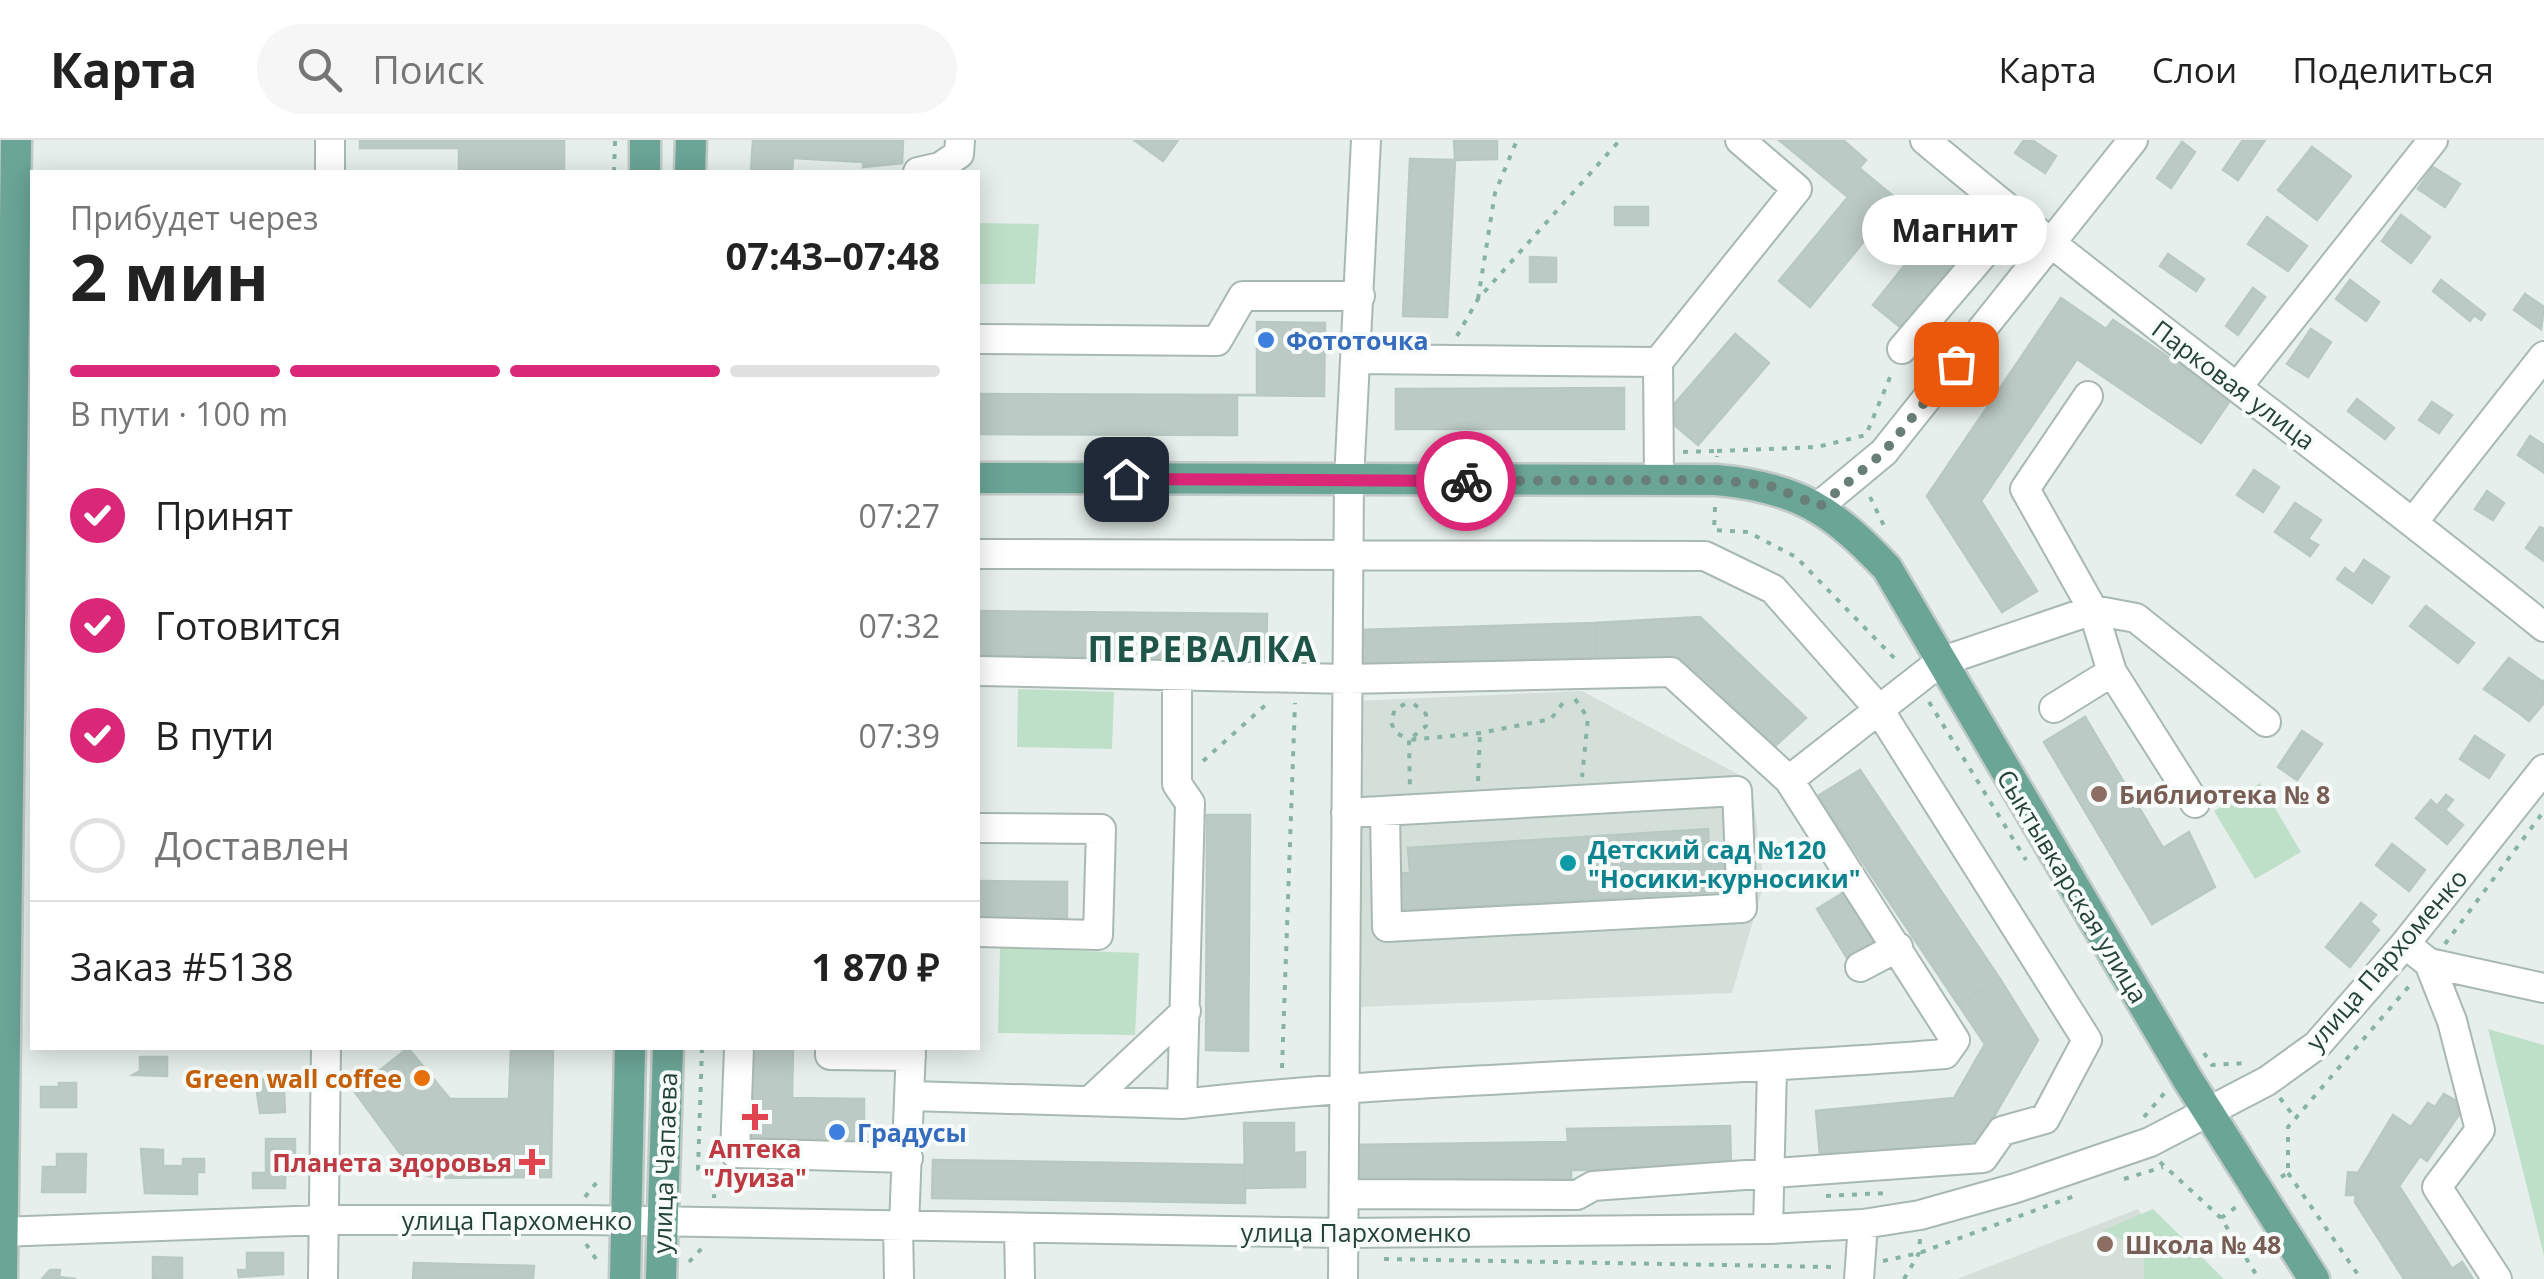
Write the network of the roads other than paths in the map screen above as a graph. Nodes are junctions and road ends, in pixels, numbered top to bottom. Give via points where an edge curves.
1 (16, 140) edge
2 (330, 140) edge
3 (645, 140) edge
4 (691, 140) edge
5 (960, 140) edge
6 (1366, 140) edge
7 (1740, 140) edge
8 (1925, 140) edge
9 (2134, 140) edge
10 (2433, 140) edge
11 (330, 170) edge
12 (645, 170) edge
13 (690, 170) edge
14 (927, 170) edge
15 (2016, 216) junction
16 (2050, 246) junction
17 (1360, 296) junction
18 (980, 339) edge
19 (1902, 350) road end
20 (2544, 356) edge
21 (1358, 359) junction
22 (1658, 362) junction
23 (2238, 386) junction
24 (2088, 396) dead end
25 (980, 478) edge
26 (1349, 480) junction
27 (1659, 480) junction
28 (15, 497) edge
29 (1820, 506) junction
30 (2414, 521) junction
31 (980, 554) edge
32 (1348, 556) junction
33 (2093, 610) junction
34 (2544, 627) edge
35 (1940, 662) junction
36 (980, 671) edge
37 (2112, 672) junction
38 (1176, 676) junction
39 (1348, 679) junction
40 (1878, 708) junction
41 (2054, 708) dead end
42 (2266, 722) dead end
43 (2544, 769) edge
44 (1789, 780) junction
45 (2195, 803) dead end
46 (1385, 812) junction
47 (1346, 813) junction
48 (980, 828) edge
49 (980, 932) edge
50 (2405, 944) junction
51 (1898, 947) junction
52 (2429, 963) junction
53 (1860, 968) dead end
54 (2544, 988) edge
55 (1186, 1011) junction
56 (326, 1050) edge
57 (630, 1050) edge
58 (668, 1050) edge
59 (739, 1050) edge
60 (830, 1050) edge
61 (911, 1052) edge
62 (1772, 1068) junction
63 (1344, 1090) junction
64 (910, 1096) junction
65 (1090, 1102) junction
66 (1182, 1104) junction
67 (2209, 1111) junction
68 (908, 1158) junction
69 (1771, 1174) junction
70 (1344, 1194) junction
71 (324, 1220) junction
72 (626, 1220) junction
73 (661, 1221) junction
74 (1863, 1224) junction
75 (901, 1226) junction
76 (1019, 1228) junction
77 (1768, 1229) junction
78 (1, 1232) edge
79 (1344, 1234) junction
80 (674, 1272) edge
81 (1859, 1273) edge
82 (2, 1279) edge
83 (323, 1279) edge
84 (625, 1279) edge
85 (899, 1279) edge
86 (1020, 1279) edge
87 (1343, 1279) edge
88 (2314, 1279) edge
89 (2497, 1279) edge

1 - 28 main road
2 - 11 street
3 - 12 main road
4 - 13 main road
5 - 14 street via 960,154
6 - 17 street
7 - 22 street via 1797,189
8 - 15 street, Парковая улица
9 - 16 street
10 - 23 street
15 - 16 street, Парковая улица
15 - 19 street
16 - 23 street, Парковая улица
16 - 29 street
17 - 18 street via 1243,296 1217,342
17 - 21 street
20 - 30 street
21 - 22 street
21 - 26 street
22 - 27 street
23 - 30 street, Парковая улица
24 - 33 street via 2025,488
25 - 26 main road
26 - 27 main road
26 - 32 street
27 - 29 main road via 1768,485
28 - 78 main road
29 - 35 main road, Сыктывкарская улица via 1887,568
30 - 34 street, Парковая улица
31 - 32 street
32 - 39 street
32 - 40 street via 1705,556 1774,589
33 - 35 street
33 - 37 street
33 - 42 street via 2136,618
35 - 40 street
35 - 67 main road, Сыктывкарская улица
36 - 38 street
37 - 41 street
37 - 45 street
38 - 39 street
38 - 55 street via 1177,784 1190,803
39 - 44 street via 1671,672
39 - 47 street
40 - 44 street
40 - 69 street via 2087,1040 2045,1120 2002,1131 1983,1158
43 - 50 street, улица Пархоменко
44 - 51 street
46 - 46 street via 1737,792 1742,908 1386,927
46 - 47 street
47 - 63 street
48 - 49 street via 1100,830 1098,935
50 - 52 street
50 - 67 street, улица Пархоменко via 2317,1045
51 - 53 street
51 - 62 street via 1955,1040 1945,1054
52 - 54 street
52 - 89 street via 2452,1021 2480,1130 2437,1187
55 - 65 street
55 - 66 street
56 - 71 street
57 - 72 main road, улица Чапаева
58 - 73 main road, улица Чапаева
59 - 68 street via 735,1153
60 - 61 street
61 - 64 street
62 - 63 street
62 - 69 street
63 - 66 street
63 - 70 street
64 - 65 street
64 - 68 street
65 - 66 street
67 - 74 street, улица Пархоменко via 2150,1142 2016,1188
67 - 88 main road, Сыктывкарская улица
68 - 75 street
69 - 70 street via 1593,1186 1577,1196
69 - 77 street
70 - 79 street
71 - 72 street, улица Пархоменко
71 - 78 street, улица Пархоменко
71 - 83 street
72 - 73 street, улица Пархоменко
72 - 84 main road, улица Чапаева
73 - 75 street, улица Пархоменко
73 - 80 main road, улица Чапаева
74 - 77 street, улица Пархоменко
74 - 81 street
75 - 76 street, улица Пархоменко
75 - 85 street
76 - 79 street, улица Пархоменко
76 - 86 street
77 - 79 street, улица Пархоменко
78 - 82 main road
79 - 87 street

